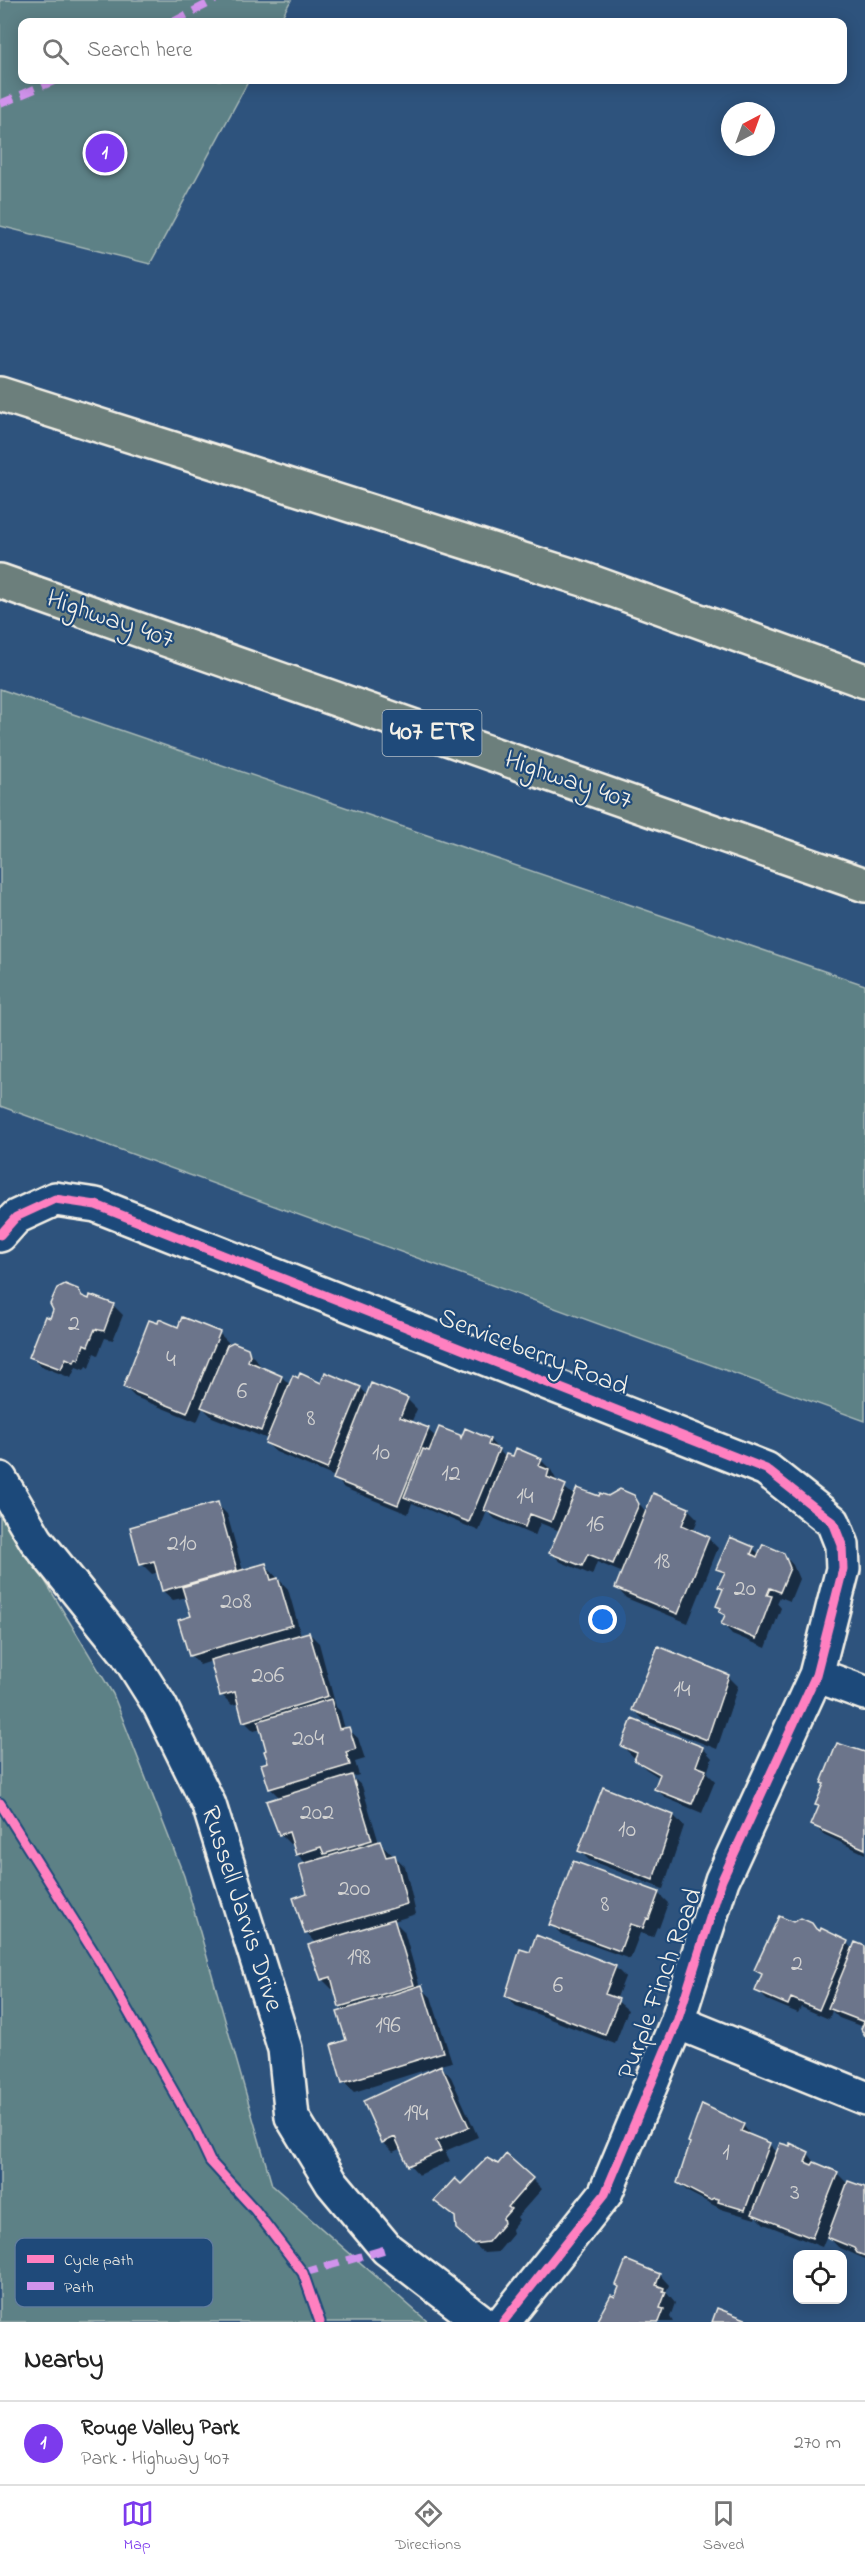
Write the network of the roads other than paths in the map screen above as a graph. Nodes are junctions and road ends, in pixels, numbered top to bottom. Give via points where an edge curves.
1 (0, 394) edge
2 (0, 581) edge
3 (865, 681) edge
4 (865, 885) edge
5 (0, 1235) edge
6 (0, 1479) edge
7 (816, 1675) junction
8 (865, 1693) edge
9 (677, 2022) junction
10 (865, 2098) edge
11 (482, 2322) edge
12 (503, 2322) edge

1 - 3 highway via 583,579
2 - 4 highway, Highway 407 / 407 ETR
5 - 7 street, Serviceberry Road via 16,1217 56,1198 96,1205 766,1469 833,1522 842,1545 843,1569
6 - 11 street, Russell Jarvis Drive via 36,1540 131,1661 160,1706 209,1804 285,2049 292,2117 332,2183 387,2249
7 - 8 street
7 - 9 street, Purple Finch Road via 722,1880
9 - 10 street
9 - 12 street, Purple Finch Road via 605,2194

